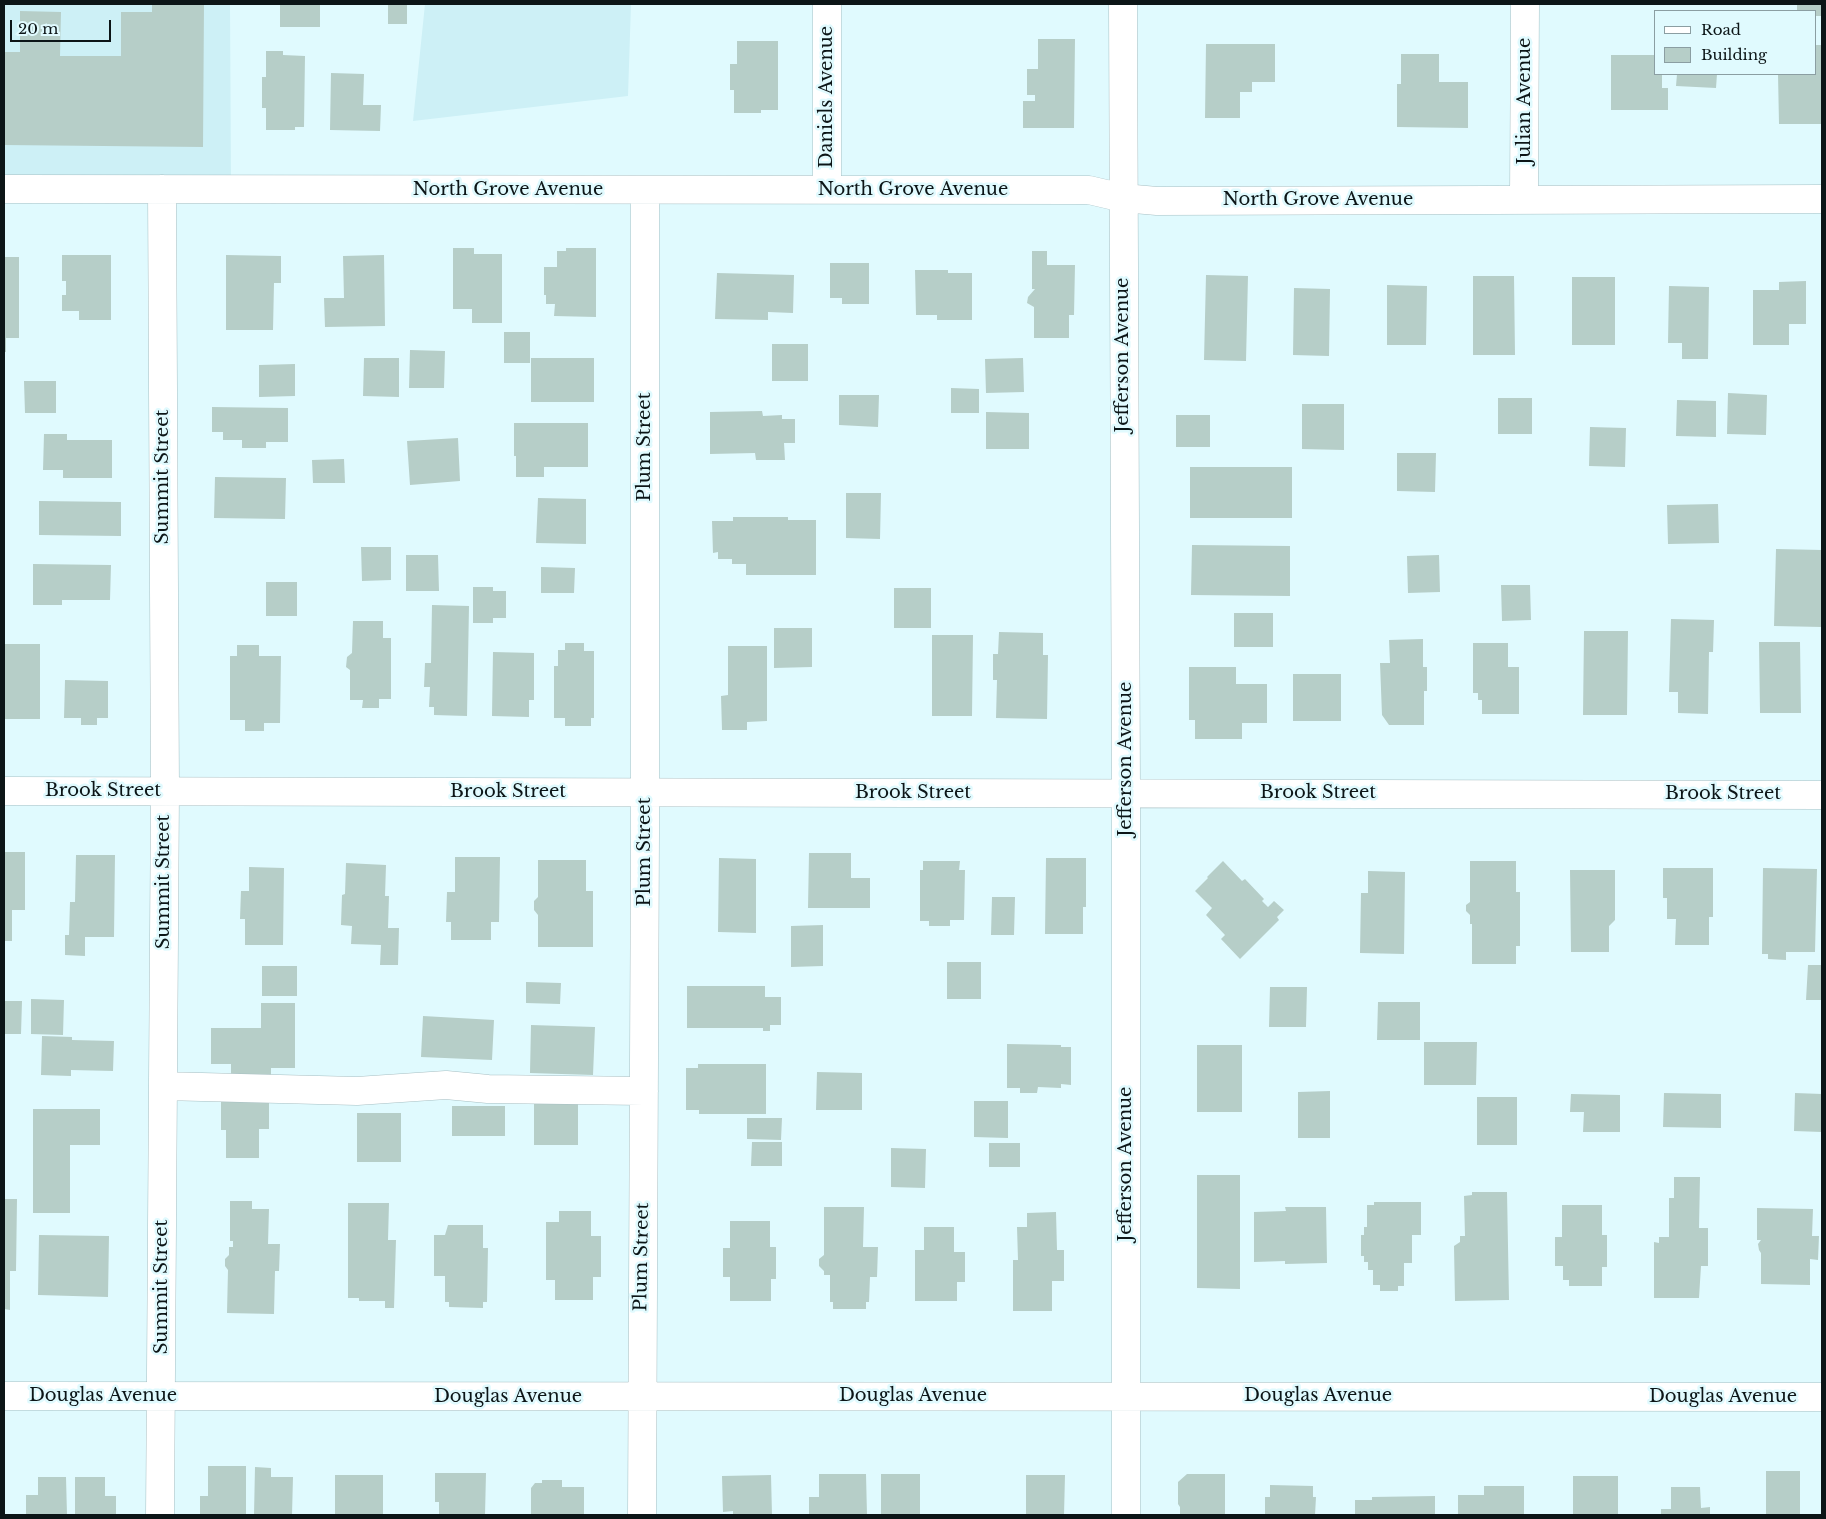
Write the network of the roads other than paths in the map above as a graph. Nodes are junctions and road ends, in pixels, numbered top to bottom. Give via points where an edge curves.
1 (827, 4) edge
2 (1123, 4) edge
3 (1525, 4) edge
4 (4, 189) edge
5 (162, 189) junction
6 (645, 190) junction
7 (827, 190) junction
8 (1123, 198) junction
9 (1822, 198) edge
10 (1524, 199) junction
11 (4, 791) edge
12 (165, 791) junction
13 (645, 792) junction
14 (1126, 792) junction
15 (1822, 795) edge
16 (163, 1086) junction
17 (644, 1091) junction
18 (4, 1396) edge
19 (161, 1396) junction
20 (1126, 1396) junction
21 (642, 1397) junction
22 (1822, 1397) edge
23 (160, 1515) edge
24 (642, 1515) edge
25 (1126, 1515) edge

1 - 7 street, Daniels Avenue
2 - 8 street, Jefferson Avenue
3 - 10 street, Julian Avenue
4 - 5 street, North Grove Avenue
5 - 6 street, North Grove Avenue
5 - 12 street, Summit Street
6 - 7 street, North Grove Avenue
6 - 13 street, Plum Street
7 - 8 street, North Grove Avenue via 1089,190
8 - 10 street, North Grove Avenue via 1158,201
8 - 14 street, Jefferson Avenue
9 - 10 street, North Grove Avenue
11 - 12 street, Brook Street
12 - 13 street, Brook Street
12 - 16 street, Summit Street
13 - 14 street, Brook Street
13 - 17 street, Plum Street
14 - 15 street, Brook Street
14 - 20 street, Jefferson Avenue
16 - 17 street via 357,1091 446,1085 488,1089
16 - 19 street, Summit Street
17 - 21 street, Plum Street
18 - 19 street, Douglas Avenue
19 - 21 street, Douglas Avenue
19 - 23 street, Summit Street
20 - 21 street, Douglas Avenue
20 - 22 street, Douglas Avenue
20 - 25 street, Jefferson Avenue
21 - 24 street, Plum Street

